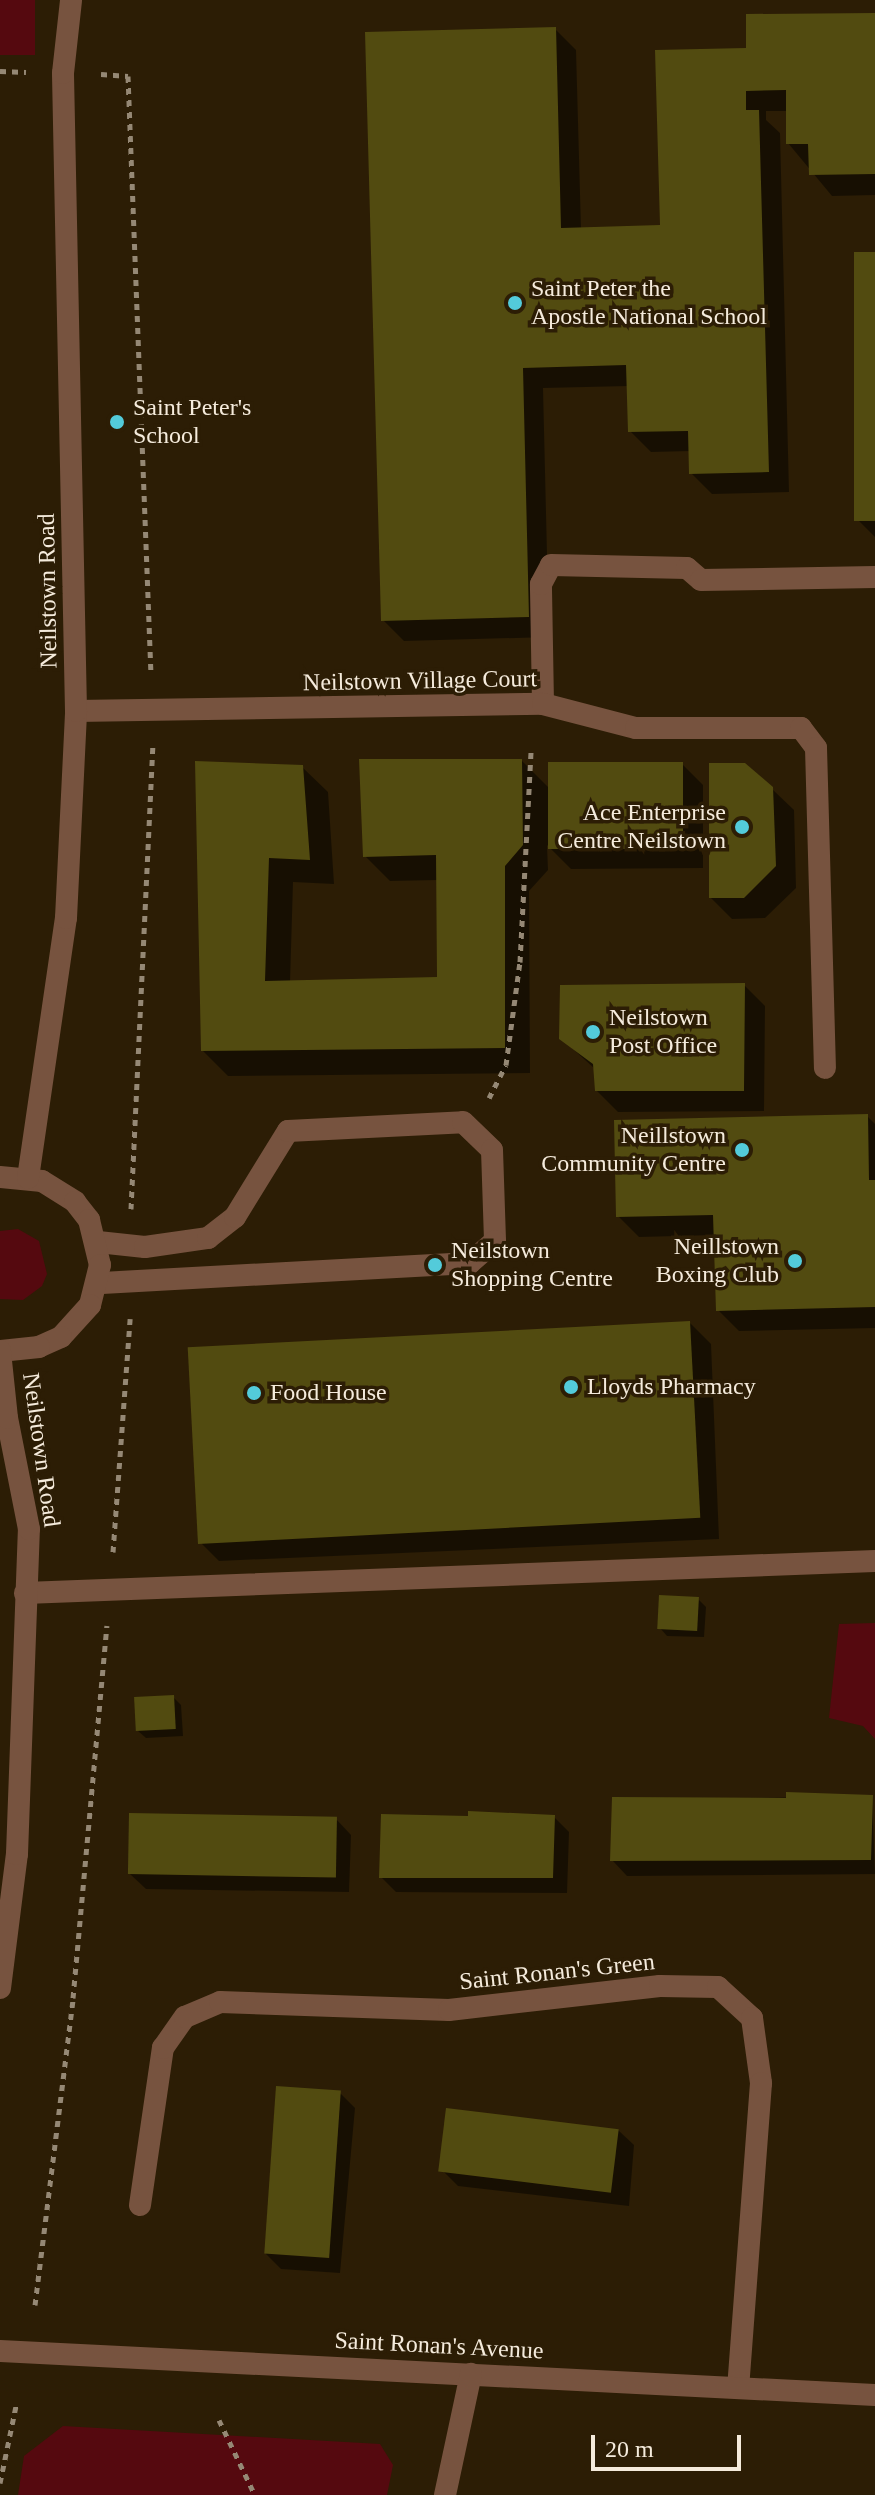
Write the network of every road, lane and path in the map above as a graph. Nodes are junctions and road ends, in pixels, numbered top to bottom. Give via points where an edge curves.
1 (71, 0) edge
2 (0, 71) edge
3 (27, 72) dead end
4 (98, 73) dead end
5 (875, 577) edge
6 (152, 680) dead end
7 (543, 704) junction
8 (76, 711) junction
9 (153, 738) dead end
10 (531, 749) dead end
11 (825, 1068) dead end
12 (471, 1131) junction
13 (0, 1177) edge
14 (28, 1178) junction
15 (98, 1242) junction
16 (135, 1246) junction
17 (133, 1280) junction
18 (98, 1283) junction
19 (0, 1351) edge
20 (875, 1561) edge
21 (110, 1590) junction
22 (25, 1593) junction
23 (0, 1988) edge
24 (140, 2205) dead end
25 (35, 2305) dead end
26 (0, 2351) edge
27 (471, 2374) junction
28 (738, 2387) junction
29 (875, 2395) edge
30 (16, 2406) dead end
31 (219, 2420) dead end
32 (0, 2483) edge
33 (255, 2495) edge
34 (445, 2495) edge

1 - 8 street, Neilstown Road via 63,73
2 - 3 path
4 - 6 path via 128,76
5 - 7 street via 701,580 687,568 551,565 541,584
7 - 8 street, Neilstown Village Court
7 - 11 street, Neilstown Village Court via 636,728 801,728 816,748
8 - 14 street, Neilstown Road via 66,918
9 - 16 path via 129,1190
10 - 12 path via 527,875 506,1065
12 - 16 street via 463,1122 288,1131 235,1217 208,1238
12 - 17 street via 492,1150 495,1241 470,1263
13 - 14 street, Neilstown Road
14 - 15 street, Neilstown Road via 75,1202
15 - 16 street
15 - 18 street, Neilstown Road
17 - 18 street
17 - 21 path
18 - 19 street, Neilstown Road via 90,1305 61,1337 39,1347
19 - 22 street, Neilstown Road via 29,1529
20 - 21 street
21 - 22 street
21 - 25 path via 73,1998
22 - 23 street, Neilstown Road via 17,1854
24 - 28 street, Saint Ronan's Green via 163,2048 185,2017 220,2002 449,2010 660,1986 718,1987 752,2018 761,2083
26 - 27 street, Saint Ronan's Avenue
27 - 28 street, Saint Ronan's Avenue
27 - 34 street
28 - 29 street, Saint Ronan's Avenue
30 - 32 path
31 - 33 path

